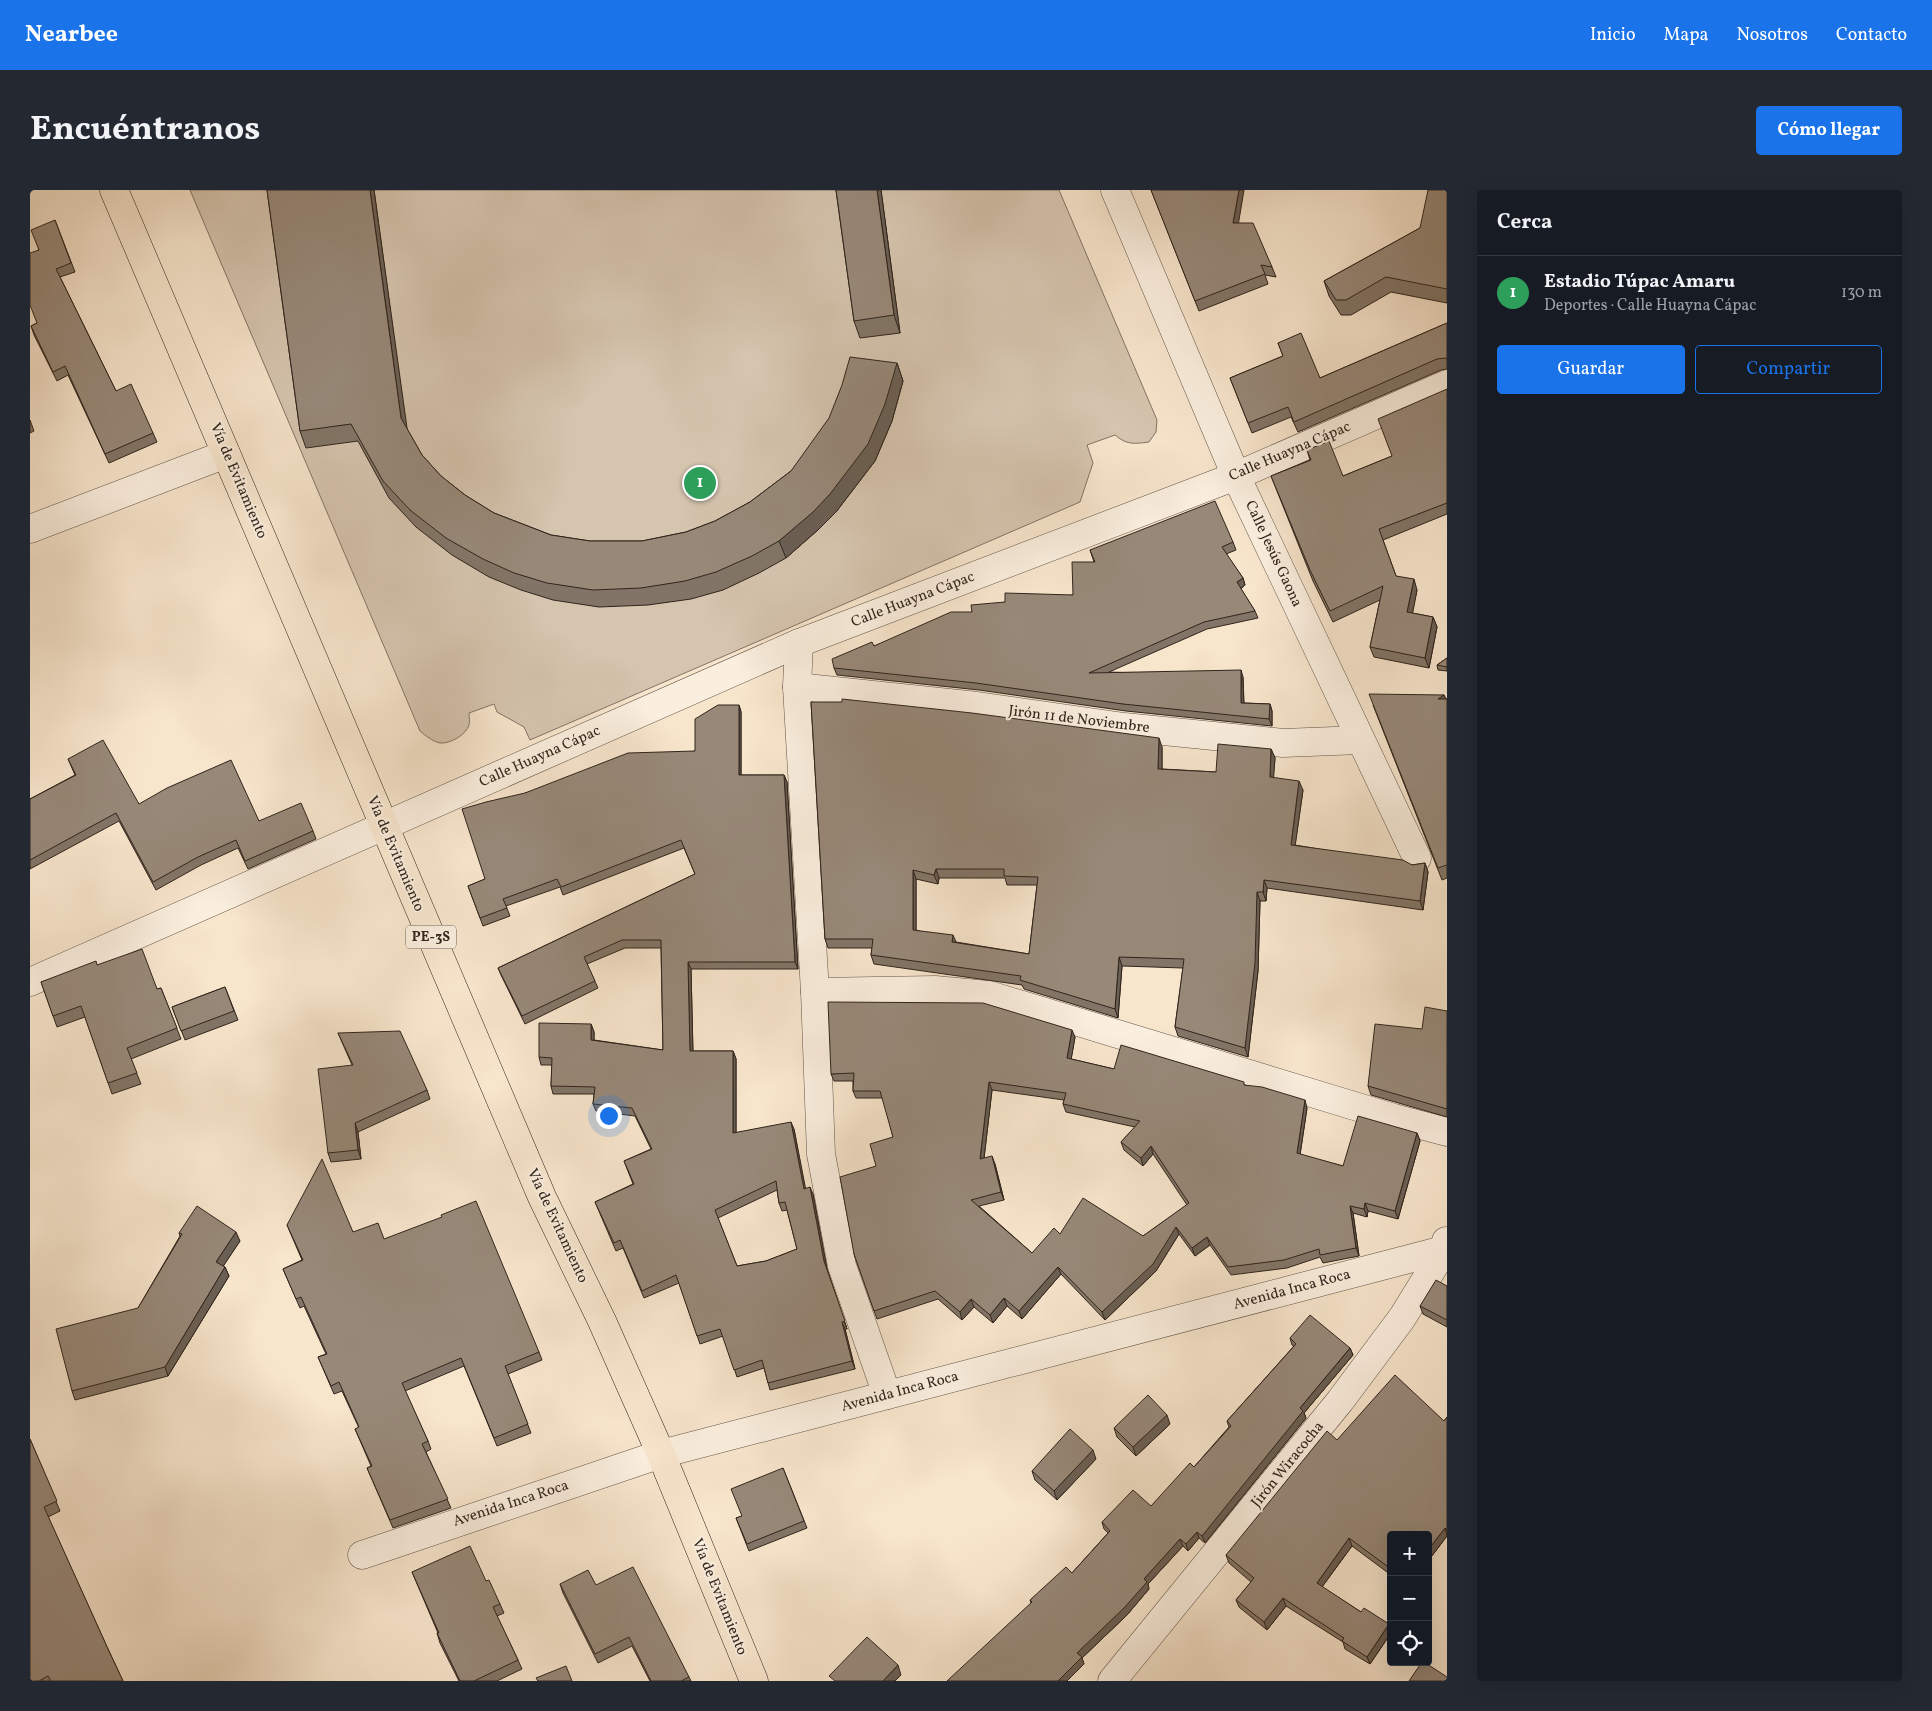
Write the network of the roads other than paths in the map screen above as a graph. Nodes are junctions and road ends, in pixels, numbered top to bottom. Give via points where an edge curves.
1 (114, 190) edge
2 (1115, 190) edge
3 (1447, 384) edge
4 (226, 454) junction
5 (1236, 476) junction
6 (30, 529) edge
7 (799, 643) junction
8 (797, 687) junction
9 (1360, 740) junction
10 (383, 826) junction
11 (1417, 858) dead end
12 (30, 982) edge
13 (815, 992) junction
14 (1447, 1132) edge
15 (1446, 1246) edge
16 (887, 1395) junction
17 (661, 1454) junction
18 (362, 1555) dead end
19 (754, 1681) edge
20 (1112, 1681) edge

1 - 4 highway, Vía de Evitamiento / PE-3S
2 - 5 street, Calle Jesús Gaona
3 - 5 street, Calle Huayna Cápac
4 - 6 street
4 - 10 highway, Vía de Evitamiento / PE-3S
5 - 7 street, Calle Huayna Cápac
5 - 9 street, Calle Jesús Gaona
7 - 8 street
7 - 10 street, Calle Huayna Cápac
8 - 9 street, Jirón 11 de Noviembre via 1283,743
8 - 13 street
9 - 11 street, Calle Jesús Gaona
10 - 12 street, Calle Huayna Cápac
10 - 17 highway, Vía de Evitamiento / PE-3S via 542,1197
13 - 14 street via 935,990 989,995
13 - 16 street via 821,1154 842,1266
15 - 16 street, Avenida Inca Roca
15 - 20 street, Jirón Wiracocha via 1402,1318 1340,1401
16 - 17 street, Avenida Inca Roca
17 - 18 street, Avenida Inca Roca
17 - 19 highway, Vía de Evitamiento / PE-3S

